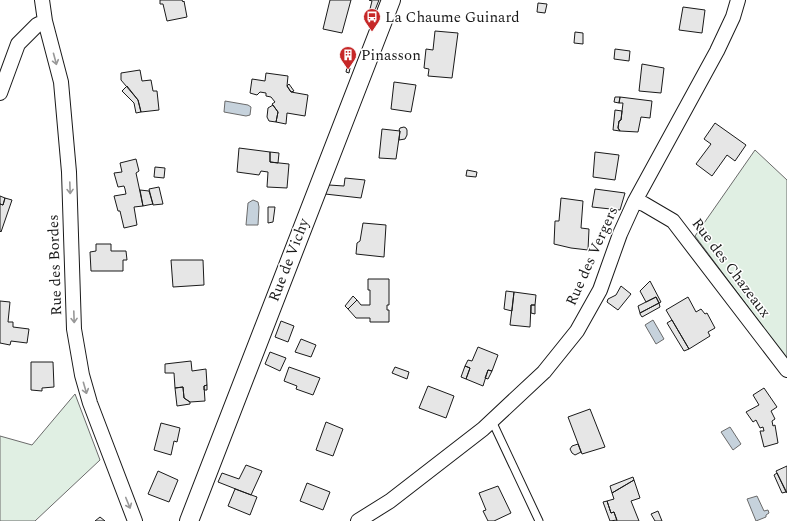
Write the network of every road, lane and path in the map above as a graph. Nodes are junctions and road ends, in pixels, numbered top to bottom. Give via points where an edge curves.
1 (42, 0) edge
2 (391, 0) edge
3 (738, 0) edge
4 (45, 21) junction
5 (0, 93) edge
6 (635, 201) junction
7 (787, 370) edge
8 (492, 421) junction
9 (135, 521) edge
10 (189, 521) edge
11 (358, 521) edge
12 (539, 521) edge

1 - 4 street, Rue des Bordes
2 - 10 street, Rue de Vichy
3 - 6 street, Rue des Vergers via 717,51
4 - 5 street via 37,25 18,44
4 -> 9 street, Rue des Bordes via 61,82 69,172 74,329 77,350 90,403
6 - 7 street, Rue des Chazeaux via 673,221
6 - 8 street, Rue des Vergers via 600,290 577,331 544,372
8 - 11 street, Rue des Vergers via 390,501
8 - 12 lane

